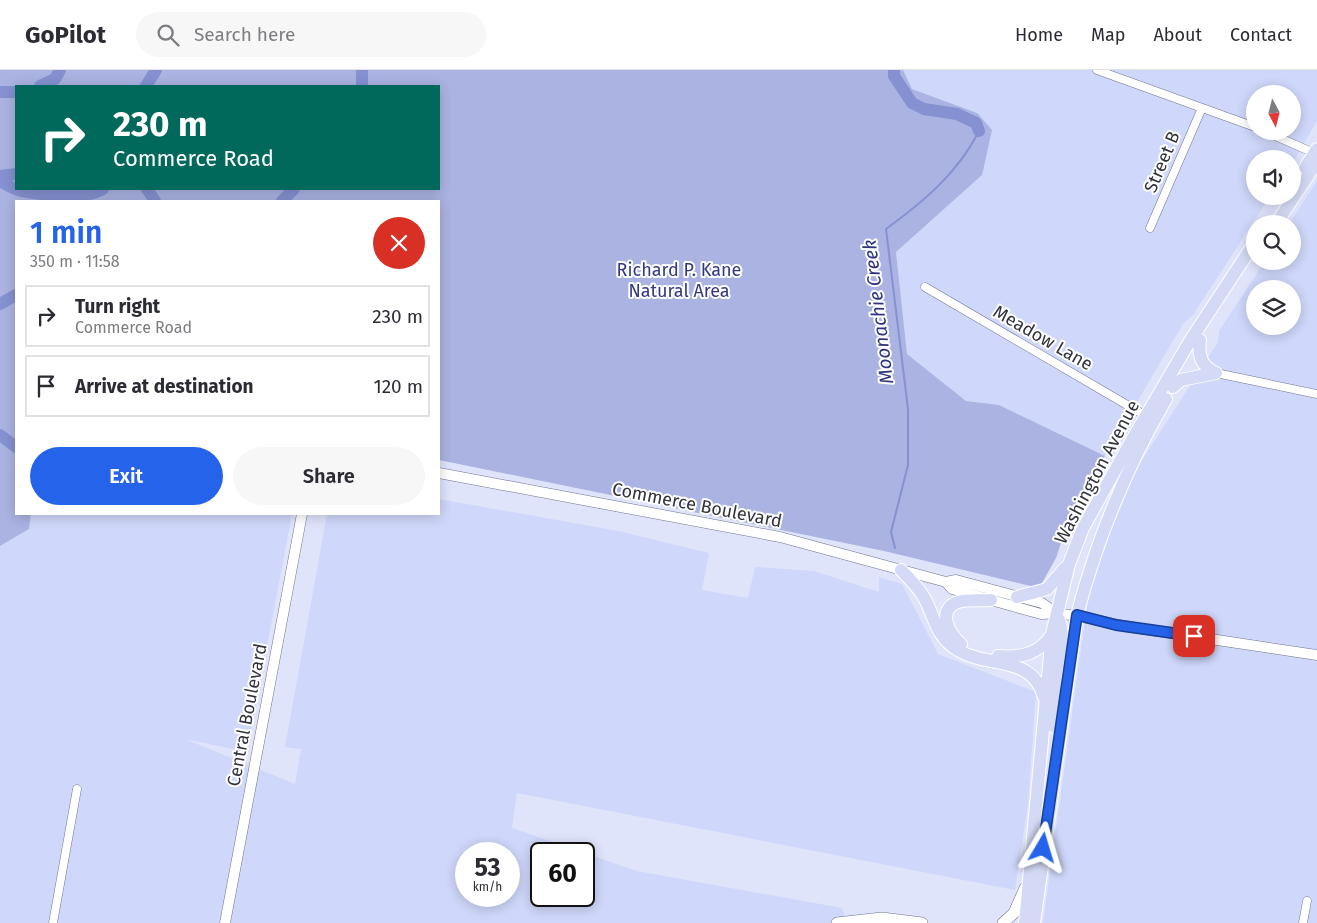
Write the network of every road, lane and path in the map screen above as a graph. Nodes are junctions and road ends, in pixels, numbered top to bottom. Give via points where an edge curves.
1 (1097, 70) edge
2 (1202, 108) junction
3 (1246, 125) edge
4 (1284, 140) edge
5 (1316, 155) edge
6 (1301, 174) edge
7 (1281, 215) edge
8 (1150, 228) dead end
9 (1246, 256) edge
10 (1246, 270) edge
11 (925, 287) dead end
12 (1200, 340) junction
13 (1216, 374) junction
14 (1173, 387) junction
15 (1317, 394) edge
16 (1146, 416) junction
17 (440, 473) edge
18 (302, 515) edge
19 (1069, 564) junction
20 (900, 570) junction
21 (946, 582) junction
22 (1016, 597) junction
23 (991, 600) junction
24 (1055, 612) junction
25 (1077, 615) junction
26 (1052, 634) junction
27 (1317, 655) edge
28 (1045, 700) junction
29 (1055, 764) junction
30 (77, 789) dead end
31 (1030, 874) junction
32 (1307, 901) dead end
33 (53, 923) edge
34 (225, 923) edge
35 (837, 923) edge
36 (922, 923) edge
37 (1003, 923) edge
38 (1025, 923) edge
39 (1034, 923) edge
40 (1303, 923) edge

1 - 2 street
2 - 3 street
2 - 8 street, Street B
4 - 5 street
5 - 6 main road
5 - 7 main road
9 - 16 main road, Washington Avenue
10 - 12 main road, Washington Avenue
11 - 16 street, Meadow Lane
12 - 13 main road via 1200,360
12 - 14 main road, Washington Avenue
13 - 14 main road via 1182,380
13 - 15 street
14 - 25 main road, Washington Avenue via 1120,488 1089,570
16 - 19 main road, Washington Avenue via 1096,503
17 - 20 street, Commerce Boulevard via 772,535
18 - 34 street, Central Boulevard
19 - 22 main road via 1046,588
19 - 24 main road, Washington Avenue
20 - 21 street, Commerce Boulevard
20 - 28 main road via 919,590 938,632 952,646 968,655 1030,672 1039,683
21 - 22 street, Commerce Boulevard via 956,580
21 - 23 street, Commerce Boulevard via 952,589
22 - 24 street, Commerce Boulevard via 1042,603
23 - 24 street, Commerce Boulevard via 1041,614
23 - 26 main road via 958,602 950,608 946,626 953,638 968,648 1015,658 1032,654 1046,644
24 - 25 street
24 - 26 main road, Washington Avenue
24 - 29 main road via 1061,622 1061,634 1055,683
25 - 27 street via 1116,625
25 - 29 main road, Washington Avenue
26 - 28 main road, Washington Avenue
28 - 31 main road, Washington Avenue
29 - 39 main road, Washington Avenue
30 - 33 street
31 - 37 main road via 1019,905
31 - 38 main road, Washington Avenue
32 - 40 street
35 - 36 main road via 882,918

